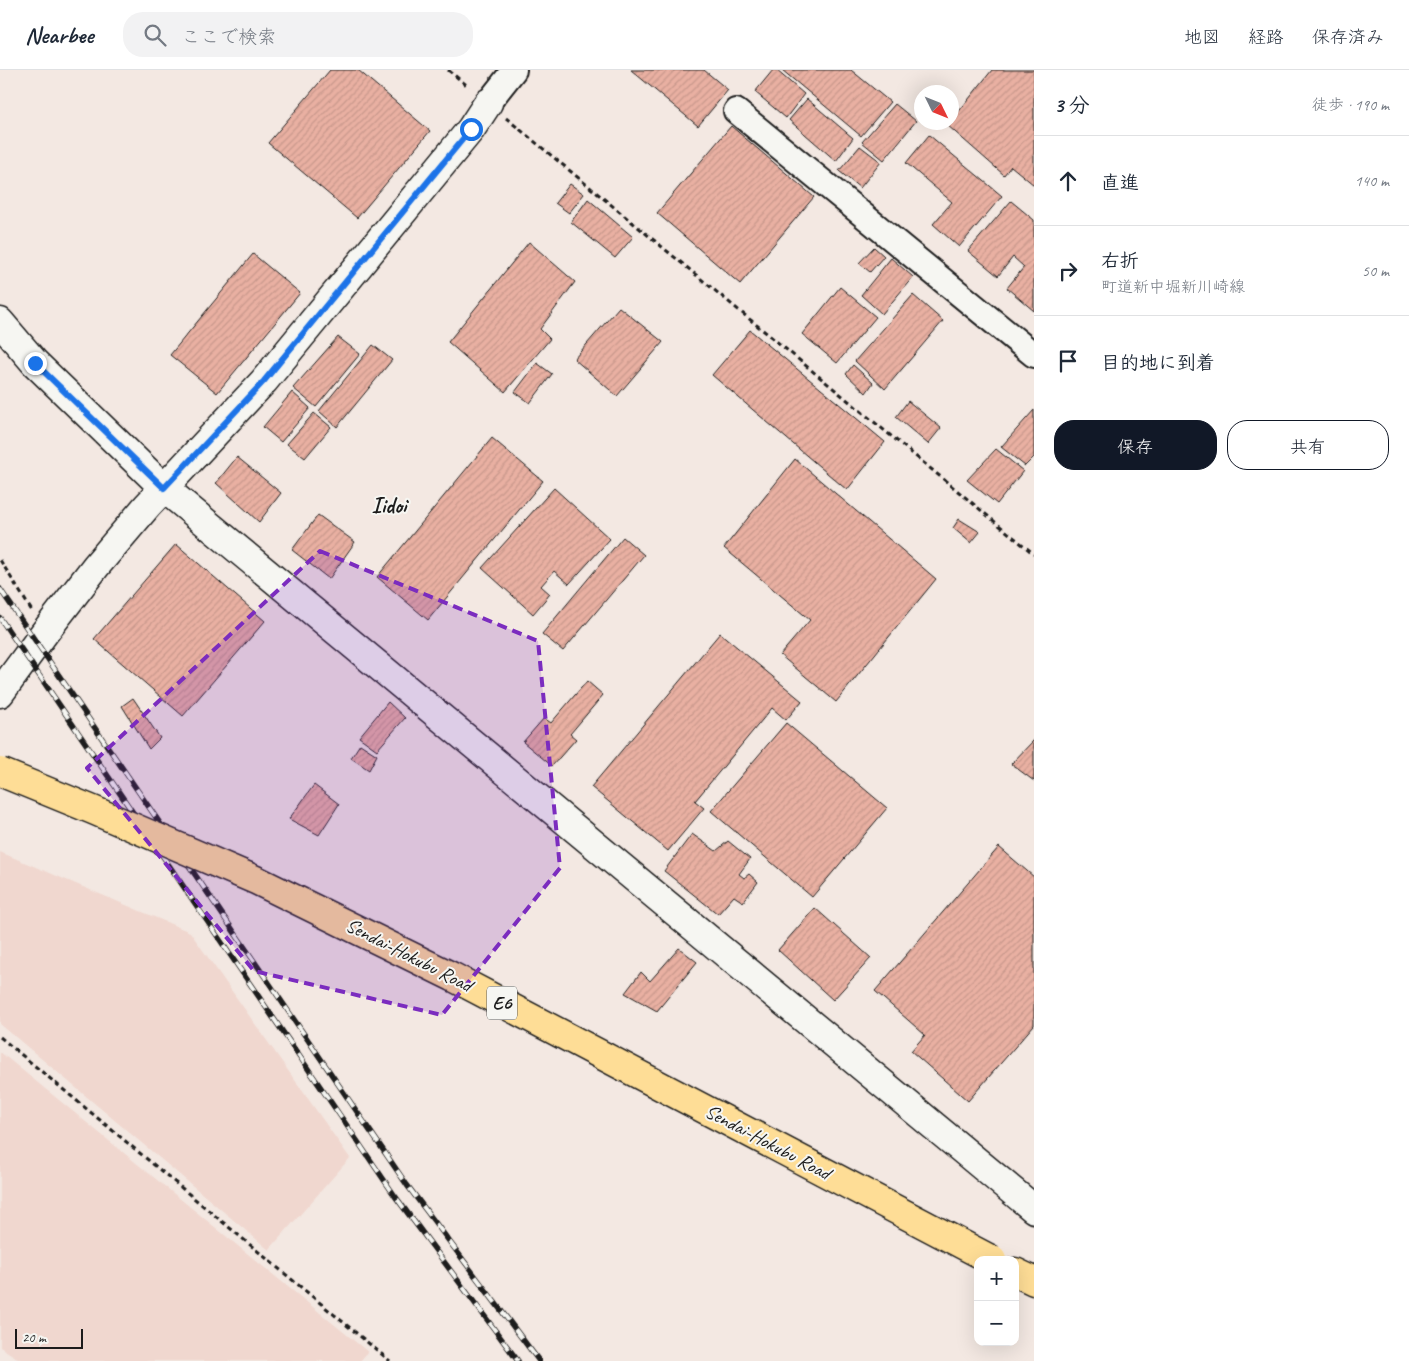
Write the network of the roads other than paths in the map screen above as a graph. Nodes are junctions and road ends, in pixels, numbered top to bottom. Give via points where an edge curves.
1 (514, 70) edge
2 (488, 103) joint
3 (736, 111) dead end
4 (0, 322) edge
5 (1034, 355) edge
6 (164, 488) junction
7 (0, 693) edge
8 (0, 772) edge
9 (1034, 1209) edge
10 (984, 1256) edge
11 (1019, 1274) edge
12 (1034, 1281) edge

1 - 2 street
2 - 6 street via 471,129 264,381
3 - 5 street
4 - 6 street via 35,363
6 - 7 street via 96,566
6 - 9 street
8 - 10 highway, Sendai-Hokubu Road / E6, bridge via 294,898 453,977
11 - 12 highway

